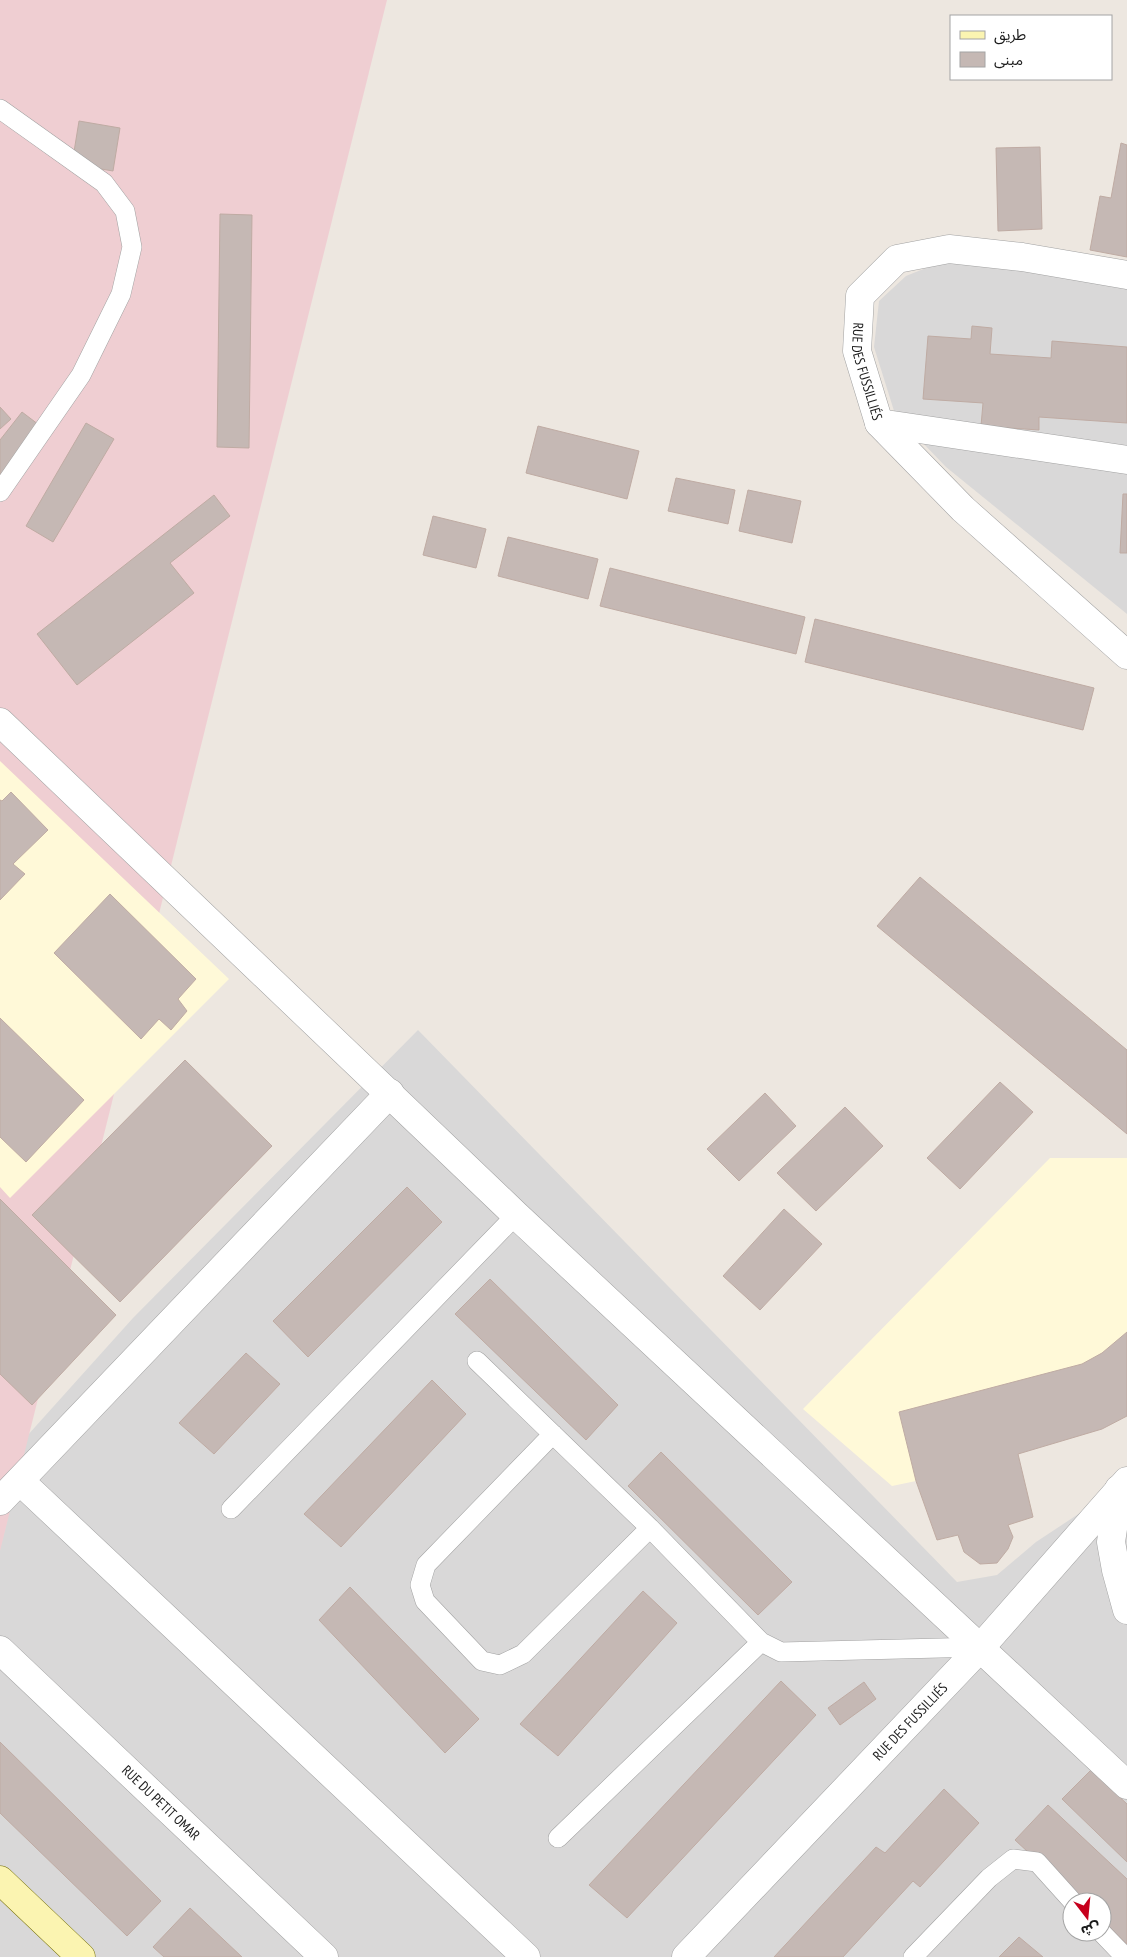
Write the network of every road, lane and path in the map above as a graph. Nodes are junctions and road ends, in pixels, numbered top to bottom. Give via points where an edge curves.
1 (0, 109) edge
2 (1127, 276) edge
3 (879, 423) junction
4 (1127, 460) edge
5 (0, 492) edge
6 (1127, 655) edge
7 (0, 722) edge
8 (390, 1093) junction
9 (516, 1215) junction
10 (477, 1361) dead end
11 (553, 1434) junction
12 (20, 1481) junction
13 (1123, 1484) edge
14 (0, 1501) edge
15 (231, 1509) dead end
16 (650, 1528) junction
17 (1127, 1610) edge
18 (761, 1642) junction
19 (981, 1647) junction
20 (0, 1650) edge
21 (1127, 1785) edge
22 (558, 1838) dead end
23 (0, 1880) edge
24 (1065, 1892) edge
25 (1108, 1942) edge
26 (1117, 1955) edge
27 (80, 1957) edge
28 (324, 1957) edge
29 (526, 1957) edge
30 (686, 1957) edge
31 (913, 1957) edge

1 - 5 lane via 104,183 125,211 132,247 121,294 81,375
2 - 3 street, RUE DES FUSSILLIÉS via 950,249 897,259 860,296 857,351
3 - 4 street
3 - 6 street, RUE DES FUSSILLIÉS via 963,509
7 - 8 street
8 - 9 street
8 - 12 street
9 - 15 lane
9 - 19 street
10 - 11 lane
11 - 16 lane
11 - 16 lane via 426,1565 420,1585 425,1601 482,1662 500,1665 523,1654
12 - 14 street
12 - 29 street
13 - 17 street via 1111,1542
13 - 19 street, RUE DES FUSSILLIÉS
16 - 18 lane
18 - 19 lane via 781,1652
18 - 22 lane
19 - 21 street
19 - 30 street, RUE DES FUSSILLIÉS
20 - 28 street, RUE DU PETIT OMAR
23 - 27 street
24 - 31 lane via 1037,1862 1013,1859 989,1878
25 - 26 lane

